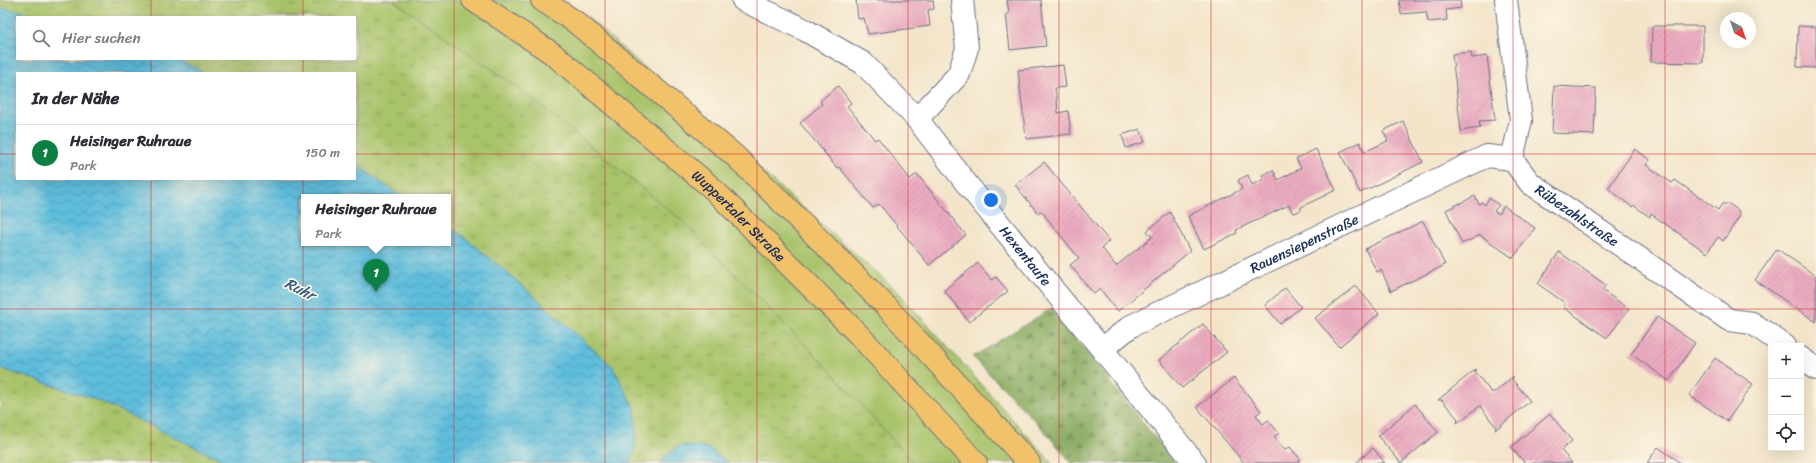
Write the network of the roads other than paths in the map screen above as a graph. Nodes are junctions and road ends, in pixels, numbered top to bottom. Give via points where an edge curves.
1 (473, 0) edge
2 (542, 0) edge
3 (743, 0) edge
4 (962, 0) edge
5 (1506, 0) edge
6 (917, 118) junction
7 (1512, 160) junction
8 (1781, 343) edge
9 (1102, 348) junction
10 (1804, 360) edge
11 (1816, 369) edge
12 (976, 463) edge
13 (1029, 463) edge
14 (1195, 463) edge

1 - 12 main road, Wuppertaler Straße via 553,54 712,188 859,335
2 - 13 main road via 574,21 735,156 886,306
3 - 6 street, Hexentaufe via 805,30 863,63
4 - 6 street via 967,48 959,74
5 - 7 street via 1521,120
6 - 9 street, Hexentaufe via 966,183
7 - 8 street, Rübezahlstraße via 1530,183 1729,320 1752,323
7 - 9 street, Rauensiepenstraße via 1487,156 1131,326
9 - 14 street, Hexentaufe
10 - 11 street

